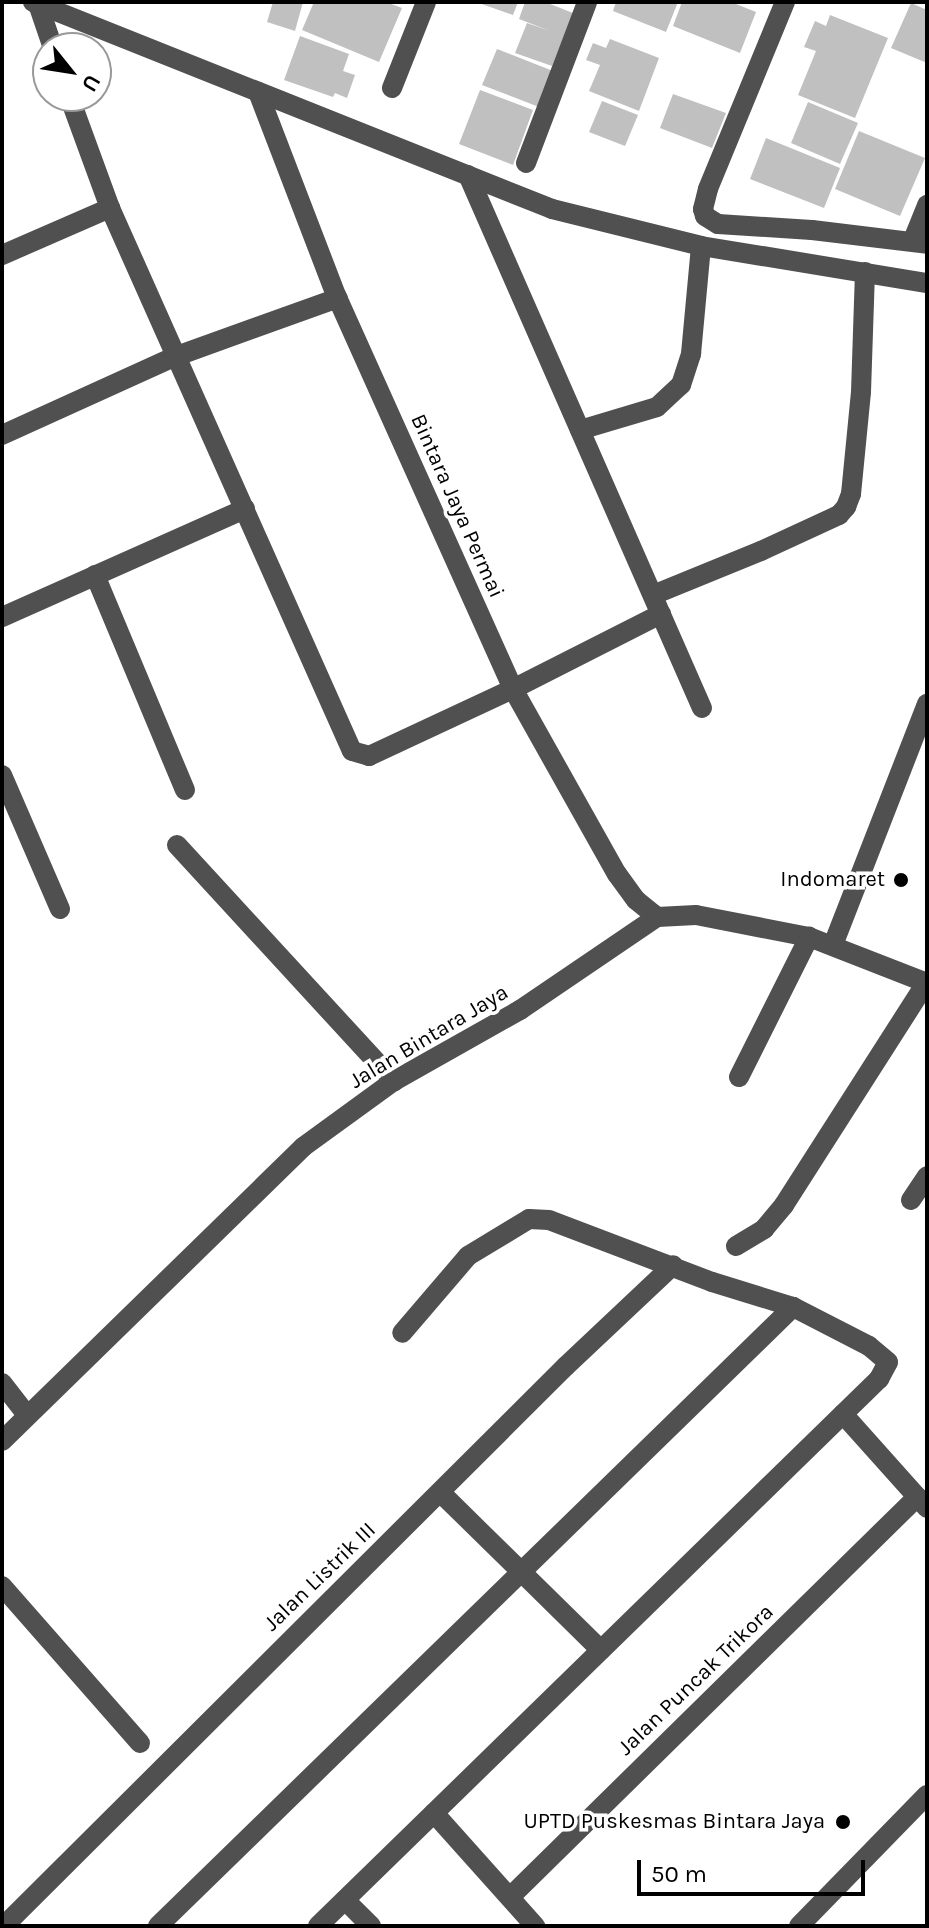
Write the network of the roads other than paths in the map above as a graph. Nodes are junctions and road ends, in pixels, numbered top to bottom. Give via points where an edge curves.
1 (426, 2) edge
2 (587, 2) edge
3 (785, 2) edge
4 (36, 3) edge
5 (47, 32) edge
6 (392, 88) dead end
7 (258, 92) junction
8 (75, 112) edge
9 (526, 163) dead end
10 (468, 175) junction
11 (927, 205) edge
12 (110, 208) junction
13 (920, 242) edge
14 (701, 246) junction
15 (2, 255) edge
16 (865, 272) junction
17 (927, 283) edge
18 (338, 298) junction
19 (174, 357) junction
20 (580, 430) junction
21 (2, 435) edge
22 (245, 509) junction
23 (95, 575) junction
24 (657, 605) junction
25 (2, 617) edge
26 (513, 689) junction
27 (927, 704) edge
28 (702, 708) dead end
29 (2, 775) edge
30 (185, 790) dead end
31 (177, 845) dead end
32 (60, 909) dead end
33 (657, 917) junction
34 (809, 937) junction
35 (833, 945) junction
36 (927, 983) edge
37 (739, 1077) dead end
38 (394, 1081) junction
39 (927, 1176) edge
40 (911, 1200) dead end
41 (736, 1246) dead end
42 (673, 1265) junction
43 (793, 1307) junction
44 (402, 1333) dead end
45 (2, 1383) edge
46 (843, 1414) junction
47 (27, 1415) junction
48 (2, 1441) edge
49 (441, 1493) junction
50 (922, 1503) edge
51 (519, 1574) junction
52 (2, 1586) edge
53 (601, 1650) junction
54 (140, 1743) dead end
55 (927, 1795) edge
56 (434, 1813) junction
57 (510, 1897) junction
58 (345, 1900) junction
59 (4, 1926) edge
60 (158, 1926) edge
61 (318, 1926) edge
62 (371, 1926) edge
63 (535, 1926) edge
64 (799, 1926) edge

1 - 6 street
2 - 9 street
3 - 13 street via 708,189 705,216 718,224
4 - 5 street
4 - 7 street
7 - 10 street
7 - 18 street, Bintara Jaya Permai
8 - 12 street
10 - 14 street via 552,209
10 - 20 street
11 - 13 street
12 - 15 street
12 - 19 street
14 - 16 street
14 - 20 street via 691,354 681,385 657,407
16 - 17 street
16 - 24 street via 861,392 846,507
18 - 19 street
18 - 26 street, Bintara Jaya Permai
19 - 21 street
19 - 22 street
20 - 24 street
22 - 23 street
22 - 26 street via 352,751 369,756
23 - 25 street
23 - 30 street
24 - 26 street
24 - 28 street
26 - 33 street, Bintara Jaya Permai via 617,874
27 - 35 street
29 - 32 street
31 - 38 street
33 - 34 street via 696,915
33 - 38 street, Jalan Bintara Jaya via 520,1010
34 - 35 street
34 - 37 street
35 - 36 street
36 - 41 street via 784,1205 764,1229
38 - 47 street, Jalan Bintara Jaya via 303,1147
39 - 40 street
42 - 43 street
42 - 44 street via 549,1220 529,1219 468,1256
42 - 49 street, Jalan Listrik III
43 - 46 street via 869,1346 888,1362 879,1379
43 - 51 street
45 - 47 street
46 - 50 street
46 - 53 street
47 - 48 street, Jalan Bintara Jaya
49 - 51 street
49 - 59 street, Jalan Listrik III
50 - 57 street, Jalan Puncak Trikora
51 - 53 street
51 - 60 street
52 - 54 street
53 - 56 street
55 - 64 street
56 - 57 street
56 - 58 street
57 - 63 street
58 - 61 street
58 - 62 street

